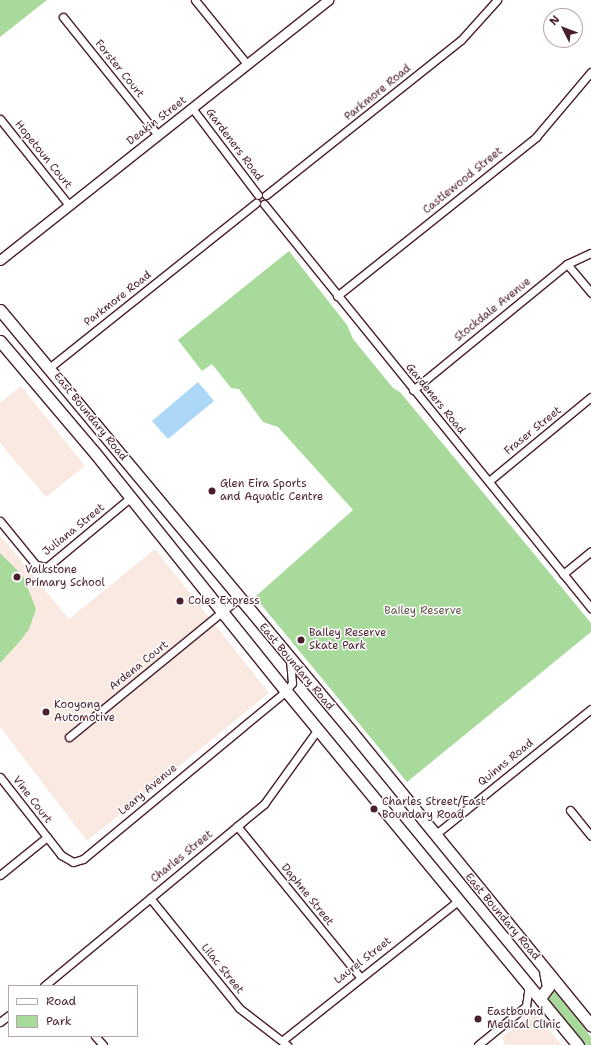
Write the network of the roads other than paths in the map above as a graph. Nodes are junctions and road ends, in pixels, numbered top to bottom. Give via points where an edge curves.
1 (195, 0) edge
2 (328, 0) edge
3 (497, 0) edge
4 (63, 17) dead end
5 (247, 64) junction
6 (591, 72) edge
7 (192, 108) junction
8 (0, 119) edge
9 (158, 135) junction
10 (258, 195) junction
11 (266, 196) junction
12 (260, 203) junction
13 (69, 205) junction
14 (591, 253) edge
15 (0, 260) edge
16 (567, 264) junction
17 (591, 293) edge
18 (337, 296) junction
19 (0, 310) edge
20 (0, 341) edge
21 (49, 368) junction
22 (413, 390) junction
23 (591, 397) edge
24 (488, 481) junction
25 (131, 497) junction
26 (0, 521) edge
27 (591, 551) edge
28 (563, 574) junction
29 (239, 598) junction
30 (591, 608) edge
31 (223, 611) junction
32 (290, 660) junction
33 (286, 691) junction
34 (591, 709) edge
35 (318, 729) junction
36 (69, 737) dead end
37 (0, 777) edge
38 (570, 810) dead end
39 (237, 826) junction
40 (436, 834) junction
41 (591, 836) edge
42 (47, 837) junction
43 (0, 875) edge
44 (150, 898) junction
45 (459, 900) junction
46 (543, 967) junction
47 (360, 977) junction
48 (49, 985) edge
49 (530, 986) junction
50 (540, 998) junction
51 (526, 1006) junction
52 (8, 1016) edge
53 (0, 1022) edge
54 (591, 1025) edge
55 (96, 1037) edge
56 (285, 1042) edge
57 (103, 1045) edge
58 (478, 1045) edge
59 (578, 1045) edge

1 - 5 street
2 - 5 street, Deakin Street
3 - 11 street, Parkmore Road via 461,40
4 - 9 street, Forster Court
5 - 7 street, Deakin Street
6 - 18 street, Castlewood Street via 536,137
7 - 9 street, Deakin Street
7 - 10 street, Gardeners Road
8 - 13 street, Hopetoun Court
9 - 13 street, Deakin Street
10 - 11 street
10 - 12 street
11 - 12 street via 267,200
12 - 18 street, Gardeners Road
12 - 21 street, Parkmore Road
13 - 15 street, Deakin Street
14 - 16 street, Stockdale Avenue
16 - 17 street
16 - 22 street, Stockdale Avenue
18 - 22 street, Gardeners Road
19 - 21 main road, East Boundary Road
20 - 25 main road, East Boundary Road
21 - 29 main road, East Boundary Road
22 - 24 street, Gardeners Road
23 - 24 street, Fraser Street
24 - 28 street, Gardeners Road
25 - 26 street, Juliana Street via 47,566 36,565
25 - 31 main road, East Boundary Road
27 - 28 street
28 - 30 street, Gardeners Road
29 - 31 street, Ardena Court
29 - 32 main road, East Boundary Road
31 - 33 main road, East Boundary Road
31 - 36 street, Ardena Court
32 - 33 street via 292,683
32 - 40 main road, East Boundary Road
33 - 35 main road, East Boundary Road
33 - 42 street, Leary Avenue via 83,859 73,862 67,859
34 - 40 street, Quinns Road
35 - 39 street, Charles Street via 264,804
35 - 45 main road, East Boundary Road
37 - 42 street, Vine Court
38 - 41 street
39 - 44 street, Charles Street
39 - 47 street, Daphne Street
40 - 46 main road, East Boundary Road
42 - 43 street
44 - 48 street, Charles Street
44 - 56 street, Lilac Street via 239,1008
45 - 47 street, Laurel Street
45 - 49 main road, East Boundary Road
46 - 50 main road via 548,984
46 - 54 main road, East Boundary Road
47 - 56 street, Laurel Street
49 - 50 main road, East Boundary Road
49 - 51 street
50 - 51 street
50 - 59 main road, East Boundary Road
51 - 58 street
52 - 53 street
55 - 57 street

